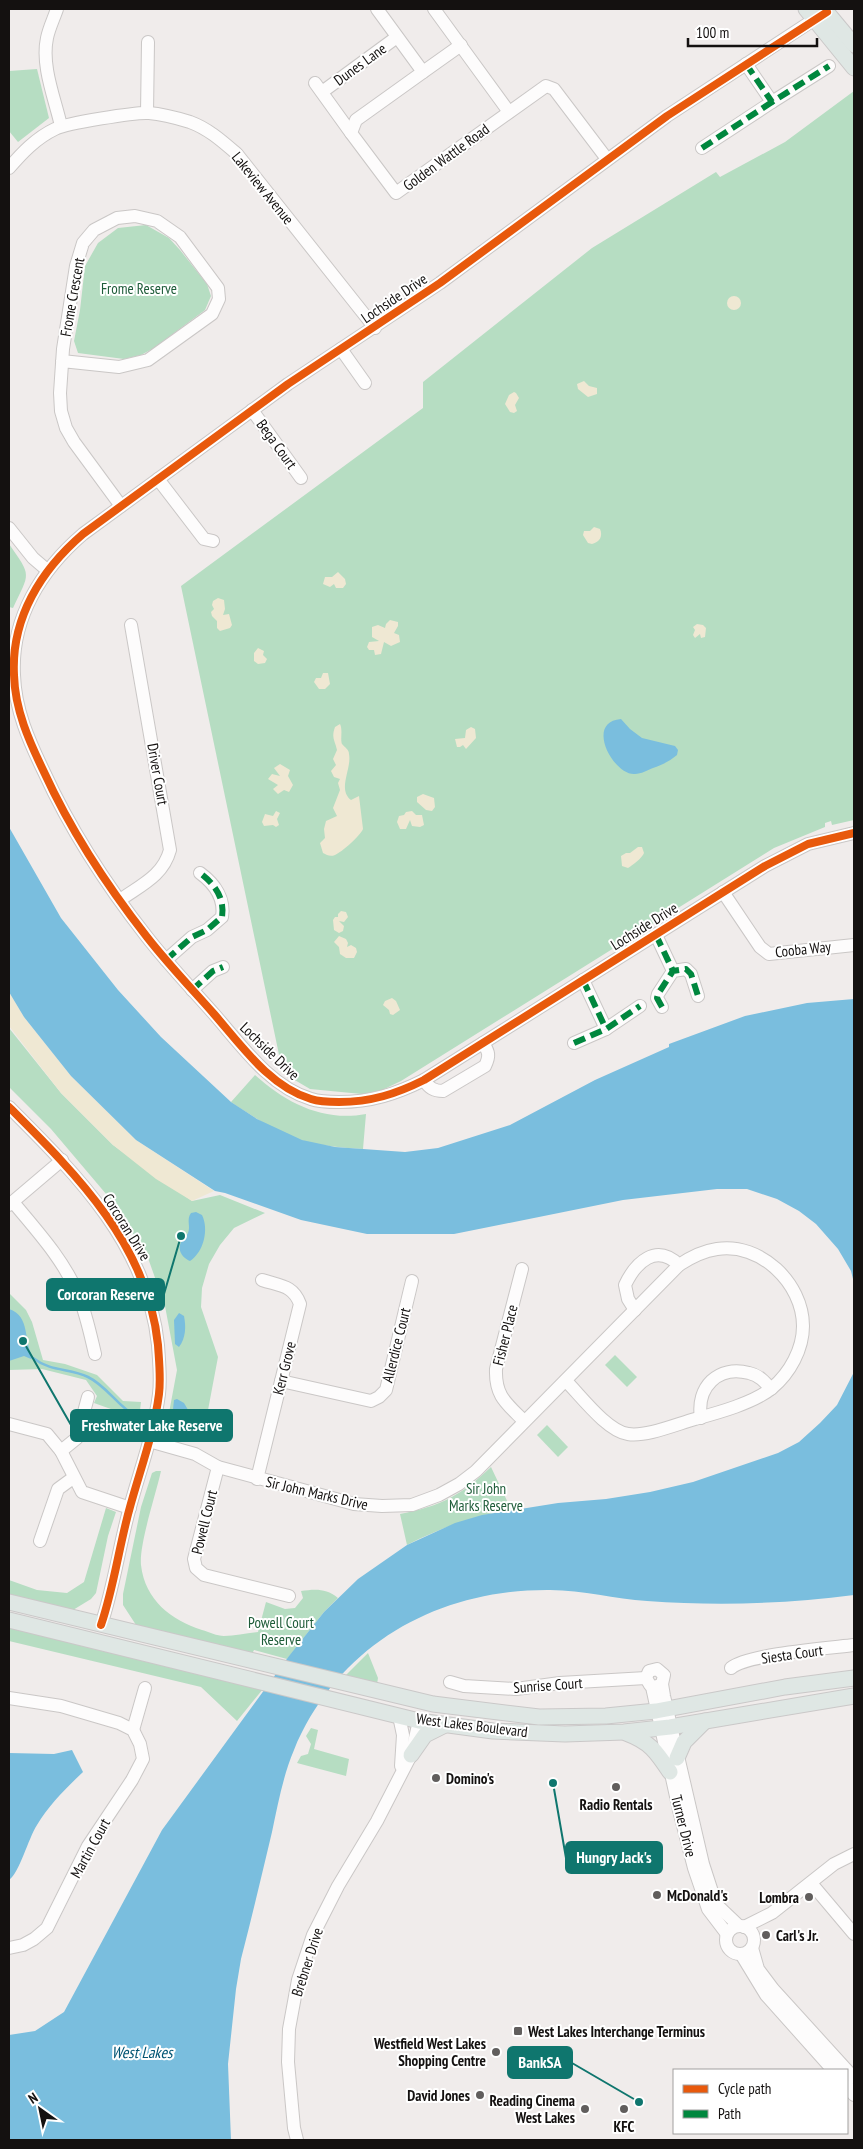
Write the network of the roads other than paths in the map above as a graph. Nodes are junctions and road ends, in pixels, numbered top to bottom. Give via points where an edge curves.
1 (57, 9) edge
2 (377, 9) edge
3 (434, 9) edge
4 (818, 12) edge
5 (397, 37) junction
6 (148, 42) dead end
7 (460, 45) junction
8 (854, 45) edge
9 (746, 64) junction
10 (829, 66) dead end
11 (854, 68) edge
12 (423, 72) junction
13 (772, 102) junction
14 (509, 112) junction
15 (147, 113) junction
16 (61, 126) junction
17 (352, 133) junction
18 (702, 148) dead end
19 (607, 159) junction
20 (9, 168) edge
21 (375, 328) junction
22 (341, 350) junction
23 (62, 361) junction
24 (365, 384) dead end
25 (252, 410) junction
26 (301, 478) dead end
27 (158, 479) junction
28 (121, 506) junction
29 (9, 528) edge
30 (213, 541) dead end
31 (47, 570) junction
32 (131, 625) dead end
33 (13, 641) edge
34 (854, 833) edge
35 (200, 873) dead end
36 (724, 892) junction
37 (120, 900) junction
38 (656, 935) junction
39 (854, 944) edge
40 (166, 960) junction
41 (223, 967) dead end
42 (673, 971) junction
43 (583, 980) junction
44 (192, 990) junction
45 (698, 996) dead end
46 (640, 1006) dead end
47 (662, 1007) dead end
48 (606, 1029) junction
49 (483, 1043) junction
50 (574, 1043) dead end
51 (424, 1080) junction
52 (9, 1107) edge
53 (62, 1160) junction
54 (11, 1204) edge
55 (679, 1265) junction
56 (522, 1269) dead end
57 (262, 1280) dead end
58 (412, 1281) dead end
59 (635, 1310) junction
60 (94, 1354) dead end
61 (281, 1381) junction
62 (566, 1381) junction
63 (771, 1389) junction
64 (88, 1397) dead end
65 (701, 1418) junction
66 (524, 1421) junction
67 (9, 1424) edge
68 (150, 1441) junction
69 (61, 1451) junction
70 (218, 1467) junction
71 (73, 1478) junction
72 (257, 1479) junction
73 (130, 1508) junction
74 (40, 1541) dead end
75 (289, 1596) dead end
76 (9, 1602) edge
77 (12, 1619) edge
78 (101, 1625) junction
79 (96, 1641) junction
80 (854, 1645) edge
81 (731, 1668) dead end
82 (854, 1678) edge
83 (450, 1682) dead end
84 (145, 1688) dead end
85 (366, 1688) junction
86 (854, 1696) edge
87 (9, 1698) edge
88 (662, 1710) junction
89 (399, 1716) junction
90 (419, 1720) junction
91 (706, 1720) junction
92 (445, 1725) junction
93 (665, 1727) junction
94 (133, 1730) junction
95 (624, 1732) junction
96 (411, 1755) junction
97 (677, 1758) junction
98 (670, 1772) junction
99 (400, 1774) junction
100 (854, 1854) edge
101 (810, 1883) junction
102 (727, 1934) junction
103 (854, 1934) edge
104 (746, 1938) junction
105 (9, 1948) edge
106 (832, 2069) edge
107 (846, 2069) edge
108 (297, 2140) edge

1 - 16 street via 47,39 47,55
2 - 5 street
3 - 7 street
4 - 8 main road
4 - 9 street, Lochside Drive
4 - 11 main road
5 - 12 street
5 - 17 street, Dunes Lane via 318,87
6 - 15 street
7 - 12 street
7 - 14 street
9 - 13 street
9 - 19 street, Lochside Drive
10 - 13 street
12 - 17 street via 356,120
13 - 18 street
14 - 17 street, Golden Wattle Road via 396,193
14 - 19 street, Golden Wattle Road via 546,86 554,88
15 - 16 street, Lakeview Avenue
15 - 21 street, Lakeview Avenue via 192,123 212,133 237,154
16 - 20 street, Lakeview Avenue via 21,153
19 - 21 street, Lochside Drive
21 - 22 street, Lochside Drive
22 - 24 street
22 - 25 street, Lochside Drive
23 - 23 street, Frome Crescent via 80,253 88,236 103,224 116,218 135,216 157,221 180,237 218,288 220,300 212,314 148,360 118,367
23 - 28 street, Frome Crescent via 60,393 66,428
25 - 26 street, Bega Court
25 - 27 street, Lochside Drive
27 - 28 street, Lochside Drive
27 - 30 street via 204,539
28 - 31 street, Lochside Drive via 63,551
29 - 31 street via 32,558
31 - 33 street, Lochside Drive via 33,592
32 - 37 street, Driver Court via 170,850 160,872
33 - 37 street, Lochside Drive via 19,710 26,731 60,806
34 - 36 street, Lochside Drive via 808,844
35 - 40 street via 216,888 223,908 222,917
36 - 38 street, Lochside Drive
36 - 39 street, Cooba Way via 760,946 769,954
37 - 40 street, Lochside Drive
38 - 42 street
38 - 43 street, Lochside Drive
40 - 44 street, Lochside Drive
41 - 44 street via 213,971
42 - 45 street via 686,969 691,974
42 - 47 street via 658,994
43 - 48 street
43 - 49 street, Lochside Drive
44 - 51 street, Lochside Drive via 286,1089 311,1100 374,1100
46 - 48 street
48 - 50 street
49 - 51 street, Lochside Drive
49 - 51 street via 489,1052 485,1066 443,1091 436,1091
52 - 53 street, Corcoran Drive
53 - 54 street
53 - 68 street, Corcoran Drive via 124,1241 148,1293 160,1365 159,1392
54 - 60 street via 52,1248 66,1270 86,1315
55 - 59 street, Sir John Marks Drive
55 - 59 street via 664,1255 648,1258 637,1265 625,1285
55 - 63 street, Sir John Marks Drive via 700,1253 718,1248 737,1248 755,1254 783,1276 799,1307 802,1340 786,1374
56 - 66 street, Fisher Place via 496,1369 496,1382 504,1401
57 - 61 street, Kerr Grove via 288,1288 296,1294 300,1304
58 - 61 street, Allerdice Court via 386,1390 379,1397 371,1401
59 - 62 street, Sir John Marks Drive
61 - 72 street, Kerr Grove
62 - 65 street, Sir John Marks Drive via 612,1427 629,1434
62 - 66 street, Sir John Marks Drive
63 - 65 street, Sir John Marks Drive via 752,1400
63 - 65 street via 759,1377 749,1373 724,1374 710,1381 700,1396
64 - 69 street via 77,1438
66 - 72 street, Sir John Marks Drive via 459,1484 412,1505 354,1504
67 - 69 street via 47,1434
68 - 70 street, Sir John Marks Drive via 196,1454
68 - 73 street, Corcoran Drive
69 - 71 street
70 - 72 street, Sir John Marks Drive
70 - 75 street, Powell Court via 194,1559 196,1568 204,1575
71 - 73 street via 82,1492
71 - 74 street via 58,1489
73 - 78 street, Corcoran Drive
76 - 78 main road, West Lakes Boulevard
77 - 79 main road, West Lakes Boulevard
78 - 79 main road
78 - 85 main road, West Lakes Boulevard
79 - 89 main road, West Lakes Boulevard
80 - 81 street, Siesta Court via 777,1655 738,1663
82 - 88 main road, West Lakes Boulevard
83 - 88 street, Sunrise Court via 464,1686 516,1689 560,1683 653,1683
84 - 94 street
85 - 88 main road, West Lakes Boulevard via 434,1704 540,1717 606,1716
85 - 90 main road via 380,1699 416,1711
86 - 91 main road, West Lakes Boulevard
87 - 94 street via 84,1712
88 - 93 street, Turner Drive
89 - 90 main road, West Lakes Boulevard
89 - 99 street, Brebner Drive via 403,1735
90 - 92 main road, West Lakes Boulevard
90 - 96 street, Brebner Drive
91 - 93 main road, West Lakes Boulevard
91 - 97 main road via 684,1742
92 - 95 main road, West Lakes Boulevard via 565,1734
92 - 96 main road via 425,1735
93 - 95 main road, West Lakes Boulevard
93 - 97 street, Turner Drive
93 - 98 street, Turner Drive
94 - 105 street, Martin Court via 142,1751 140,1768 88,1846 47,1928 28,1942
95 - 98 main road via 654,1748
96 - 99 street, Brebner Drive
97 - 104 street, Turner Drive via 716,1904
98 - 102 street, Turner Drive via 694,1868 708,1909
99 - 108 street, Brebner Drive via 313,1935 298,1980 289,2029 288,2062
100 - 101 street via 834,1864
101 - 103 street
101 - 104 street
102 - 104 street via 730,1930
102 - 104 street, Turner Drive via 726,1944 736,1954
104 - 106 street, Turner Drive via 751,1974
104 - 107 street, Turner Drive via 758,1969 773,1989

